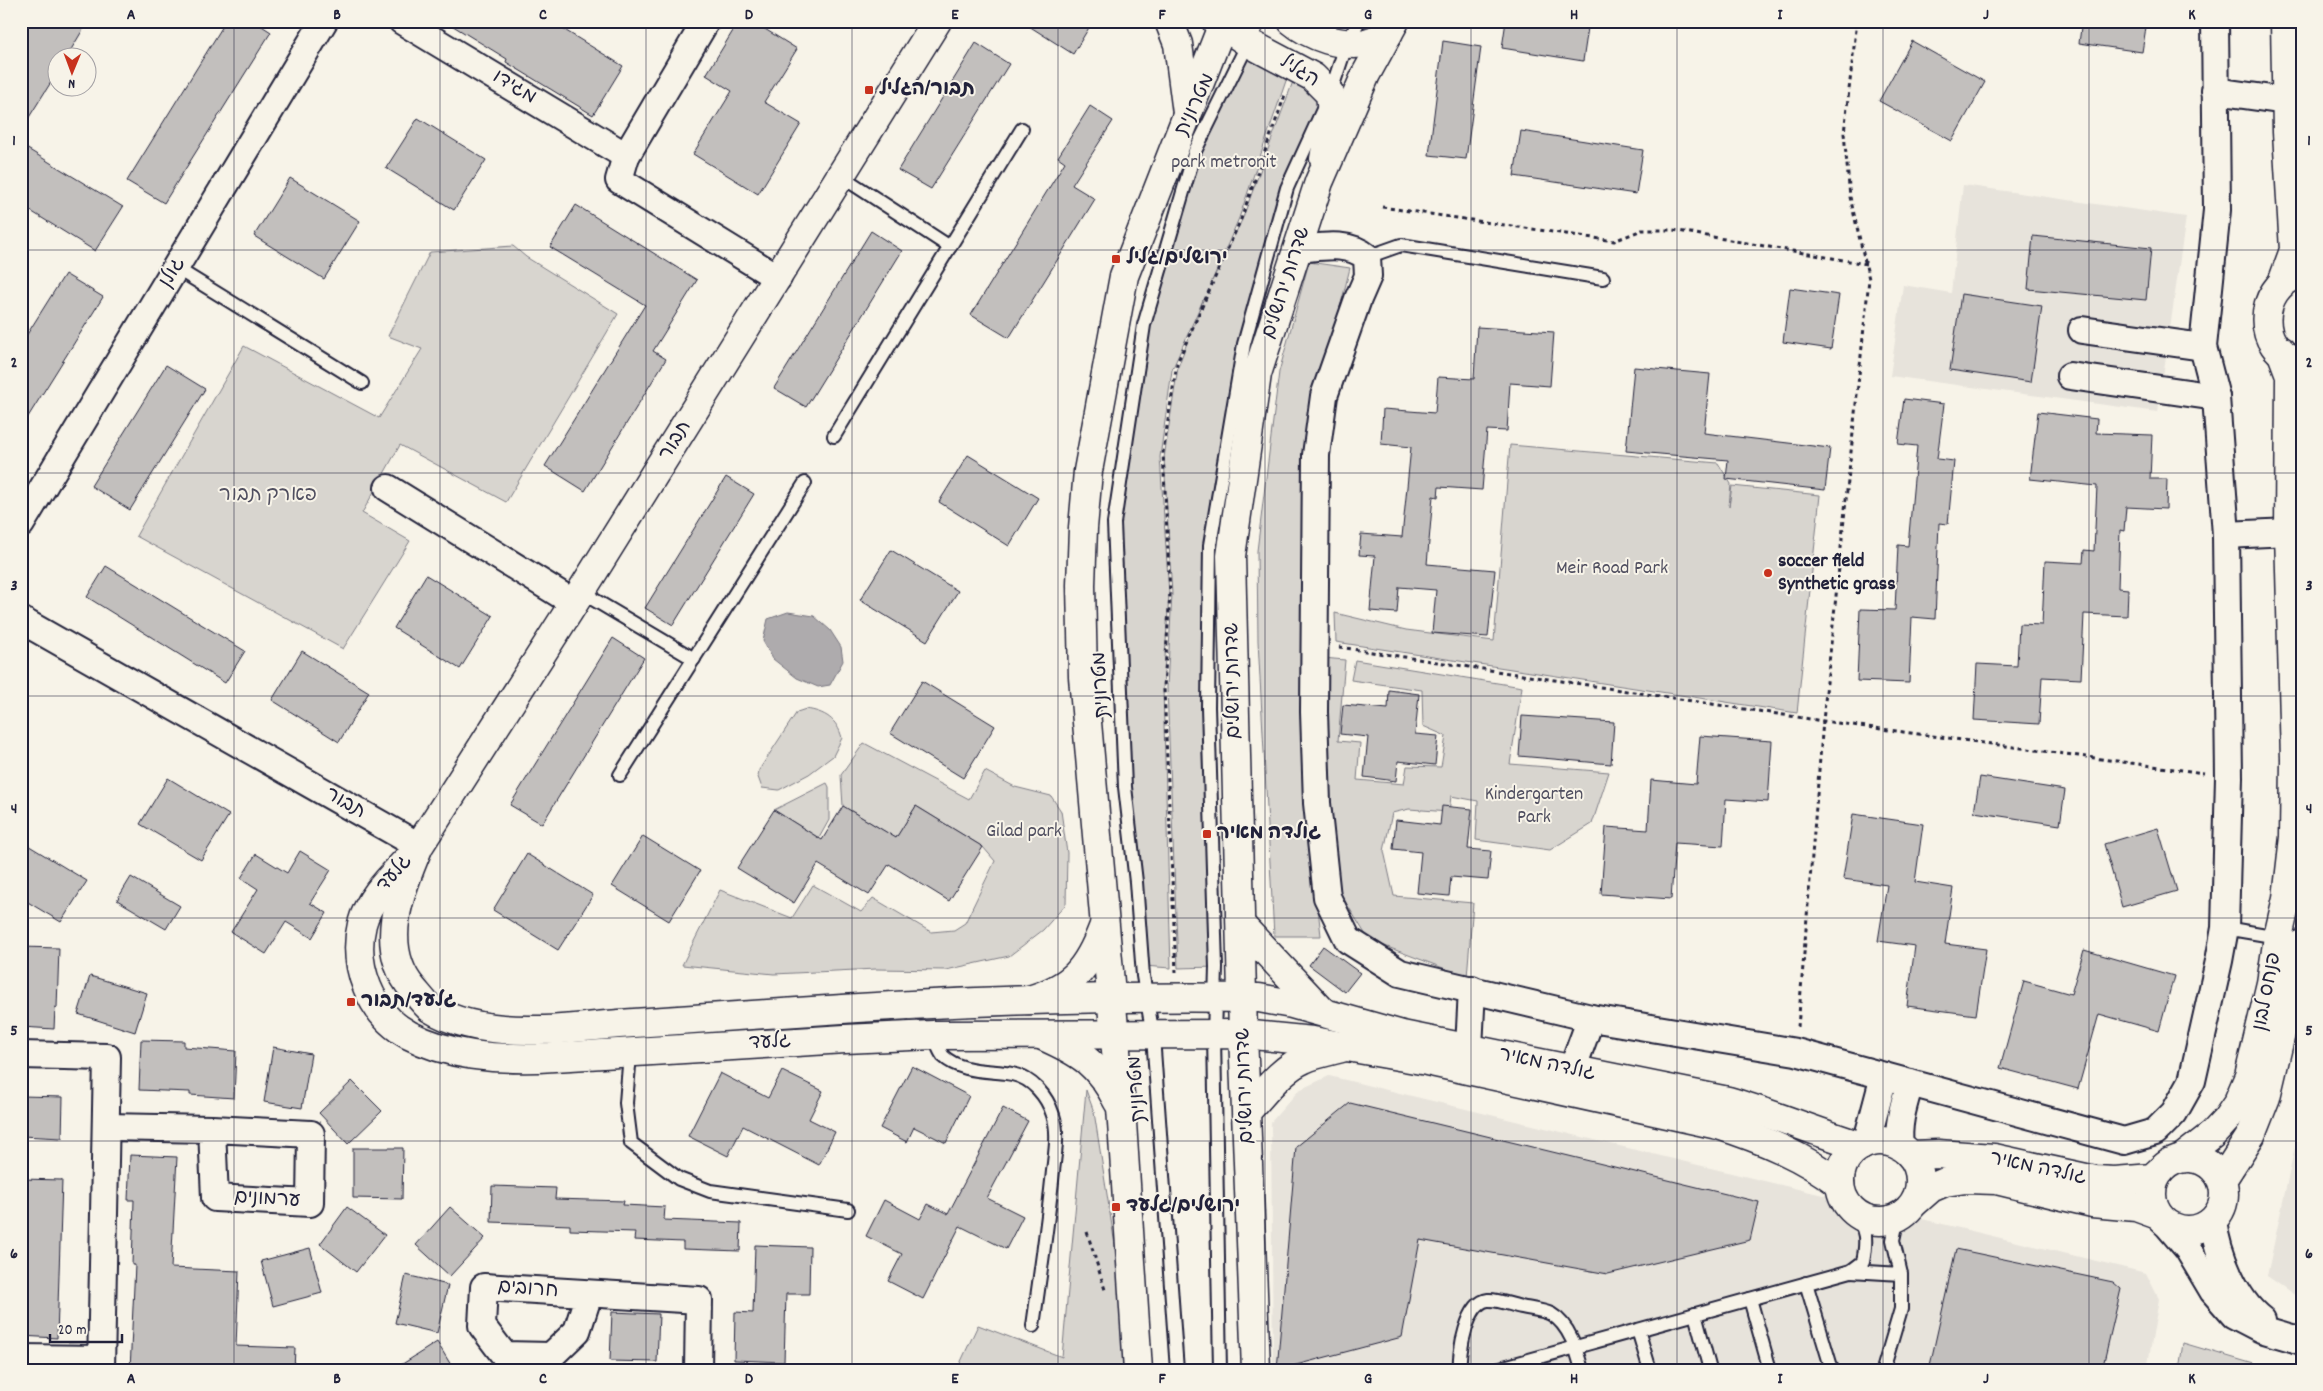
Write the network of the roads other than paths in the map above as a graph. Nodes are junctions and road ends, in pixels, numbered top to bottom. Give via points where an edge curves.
1 (324, 21) edge
2 (402, 21) edge
3 (706, 21) edge
4 (938, 21) edge
5 (1169, 21) edge
6 (1292, 21) edge
7 (2214, 21) edge
8 (2285, 21) edge
9 (1221, 22) edge
10 (1392, 27) edge
11 (1253, 31) edge
12 (1353, 32) edge
13 (2215, 91) junction
14 (1330, 94) junction
15 (2286, 101) junction
16 (1187, 113) junction
17 (1022, 130) dead end
18 (626, 156) junction
19 (841, 176) junction
20 (1319, 182) junction
21 (950, 247) junction
22 (1298, 249) junction
23 (1367, 257) junction
24 (176, 268) junction
25 (778, 278) junction
26 (1603, 278) dead end
27 (2292, 278) edge
28 (2082, 330) dead end
29 (2203, 347) junction
30 (2292, 356) edge
31 (2070, 376) dead end
32 (362, 383) dead end
33 (2216, 397) junction
34 (834, 436) dead end
35 (805, 483) dead end
36 (388, 488) dead end
37 (21, 524) edge
38 (2289, 532) junction
39 (2226, 535) junction
40 (578, 598) junction
41 (21, 620) edge
42 (694, 659) junction
43 (620, 775) dead end
44 (419, 846) junction
45 (1105, 922) junction
46 (1240, 924) junction
47 (2224, 928) junction
48 (2290, 941) edge
49 (1472, 989) junction
50 (1243, 998) junction
51 (1111, 999) junction
52 (1147, 999) junction
53 (1215, 999) junction
54 (1029, 1000) junction
55 (1323, 1012) junction
56 (1592, 1018) junction
57 (1243, 1034) junction
58 (1115, 1035) junction
59 (933, 1036) junction
60 (1043, 1036) junction
61 (1153, 1036) junction
62 (1214, 1036) junction
63 (1345, 1047) junction
64 (1469, 1048) junction
65 (630, 1053) junction
66 (21, 1055) edge
67 (1572, 1070) junction
68 (1884, 1076) junction
69 (1910, 1083) junction
70 (1121, 1107) junction
71 (1247, 1111) junction
72 (106, 1127) junction
73 (212, 1129) junction
74 (1863, 1145) junction
75 (1905, 1150) junction
76 (2172, 1164) junction
77 (2222, 1180) junction
78 (1840, 1184) junction
79 (848, 1210) dead end
80 (1906, 1210) junction
81 (1854, 1212) junction
82 (2162, 1218) junction
83 (2213, 1221) junction
84 (1851, 1271) junction
85 (1900, 1274) junction
86 (1806, 1283) junction
87 (589, 1294) dead end
88 (1750, 1299) junction
89 (1695, 1314) junction
90 (1033, 1326) dead end
91 (1638, 1330) junction
92 (2292, 1338) edge
93 (1576, 1347) junction
94 (21, 1358) edge
95 (101, 1364) edge
96 (1519, 1366) edge
97 (698, 1370) edge
98 (1138, 1370) edge
99 (1178, 1370) edge
100 (1220, 1370) edge
101 (1256, 1370) edge
102 (1460, 1370) edge
103 (1493, 1370) edge
104 (1582, 1370) edge
105 (1650, 1370) edge
106 (1710, 1370) edge
107 (1770, 1370) edge
108 (1832, 1370) edge
109 (1883, 1370) edge

1 - 24 street, גולן
2 - 18 street, מגידו
3 - 18 street
4 - 19 street, תבור
5 - 16 street via 1178,44
6 - 12 street via 1312,35
7 - 13 street
8 - 15 street
9 - 11 street, הגליל
9 - 16 street
10 - 12 street via 1367,42
10 - 20 street, שדרות ירושלים via 1354,101
11 - 14 street, הגליל
11 - 52 lane, מטרונית via 1196,147 1144,325 1114,523 1125,787
12 - 14 lane
13 - 15 street
13 - 29 street via 2217,210
14 - 20 street, הגליל via 1332,113
14 - 53 lane via 1287,188 1244,344 1210,545 1208,707
15 - 27 street via 2294,250
16 - 45 street via 1124,276 1088,471 1081,585 1084,677
17 - 21 lane
18 - 25 street via 619,180
19 - 21 lane
19 - 25 street, תבור
20 - 22 street, שדרות ירושלים
21 - 34 lane
22 - 23 street via 1356,248
22 - 46 street, שדרות ירושלים via 1257,374 1231,556
23 - 26 lane via 1401,245
23 - 49 street via 1368,276 1324,396 1316,455 1314,643 1317,803 1327,897 1348,940 1400,973
24 - 32 lane
24 - 37 street, גולן
25 - 40 street, תבור
27 - 30 street, פנחס לבון via 2273,292 2265,317 2273,342
28 - 29 street
29 - 33 street
30 - 38 street, פנחס לבון
31 - 33 street
33 - 39 street
35 - 42 lane
36 - 40 street
38 - 39 street
38 - 48 street, פנחס לבון via 2295,760 2294,837 2287,898
39 - 47 street via 2229,777
40 - 42 lane
40 - 44 street, תבור
41 - 44 street, תבור
42 - 43 lane
44 - 54 street, גלעד via 402,885 397,906 394,944 399,967 427,1006 448,1018 472,1025 530,1030 804,1011
44 - 65 street, גלעד via 372,901 362,923 359,951 363,979 374,1001 390,1020 407,1034 464,1054 501,1058
45 - 51 street
45 - 54 street via 1095,948 1077,976 1063,987
46 - 50 street, שדרות ירושלים
46 - 55 street
47 - 48 lane
47 - 69 street via 2192,1081 2174,1114 2155,1132 2124,1141
48 - 76 street, פנחס לבון via 2272,983 2250,1076 2237,1104 2213,1134
48 - 77 street, פנחס לבון via 2266,1096 2251,1134
49 - 56 street
49 - 64 street
50 - 53 street, גולדה מאיר
50 - 55 street, גולדה מאיר via 1259,998
50 - 57 street, שדרות ירושלים
51 - 52 street, גולדה מאיר
51 - 54 street, גלעד
51 - 58 street
52 - 53 street, גולדה מאיר
52 - 61 lane, מטרונית
53 - 62 lane
55 - 64 street, גולדה מאיר via 1387,1031
56 - 67 street
56 - 68 street via 1796,1052
57 - 62 street, גולדה מאיר
57 - 63 street, גולדה מאיר
57 - 71 street, שדרות ירושלים
58 - 60 street, גלעד
58 - 61 street, גולדה מאיר
58 - 70 street
59 - 60 street, גלעד
59 - 65 street, גלעד
59 - 90 lane via 943,1055 954,1062 972,1070 1019,1076 1035,1086 1047,1099 1054,1116 1056,1136 1051,1197
60 - 70 street via 1074,1050 1090,1062
61 - 62 street, גולדה מאיר
61 - 99 lane, מטרונית
62 - 100 lane
63 - 71 street via 1296,1063
63 - 78 street, גולדה מאיר via 1427,1061 1718,1125 1761,1139
64 - 67 street, גולדה מאיר
65 - 79 lane via 626,1103 631,1143 655,1162 679,1179 710,1190
66 - 72 street via 107,1057
67 - 74 street, גולדה מאיר via 1728,1101 1829,1137
68 - 69 street
68 - 74 street
69 - 75 street via 1899,1128
70 - 98 street
71 - 101 street, שדרות ירושלים
72 - 73 street, ערמונים
72 - 95 street
73 - 73 street, ערמונים via 311,1134 310,1203 215,1198
74 - 75 street via 1873,1141 1887,1142
74 - 78 street via 1844,1163
75 - 76 street, גולדה מאיר via 1994,1158 2095,1180 2152,1178
75 - 80 street via 1918,1166 1921,1180
76 - 77 street via 2195,1158 2216,1170
76 - 82 street via 2152,1187 2154,1206
77 - 83 street via 2224,1203
78 - 81 street via 1847,1204
80 - 81 street via 1887,1221 1864,1218
80 - 82 street, גולדה מאיר via 1931,1188 1966,1179 1996,1180 2092,1202 2136,1207
80 - 85 lane via 1893,1240
81 - 84 lane via 1865,1228 1866,1246 1863,1262
82 - 83 street via 2174,1227 2194,1230
82 - 92 street via 2188,1249 2213,1291 2234,1314 2261,1330
83 - 92 street via 2219,1251 2251,1312
84 - 85 lane
84 - 86 lane
85 - 109 lane via 1901,1309
86 - 88 lane
86 - 108 lane
87 - 97 street via 699,1300
88 - 89 lane
88 - 107 lane
89 - 91 lane
89 - 106 lane
91 - 93 lane
91 - 105 lane
93 - 96 lane
93 - 102 lane via 1564,1326 1551,1314 1487,1300 1475,1305 1469,1316
93 - 104 lane
94 - 95 street
96 - 103 lane

